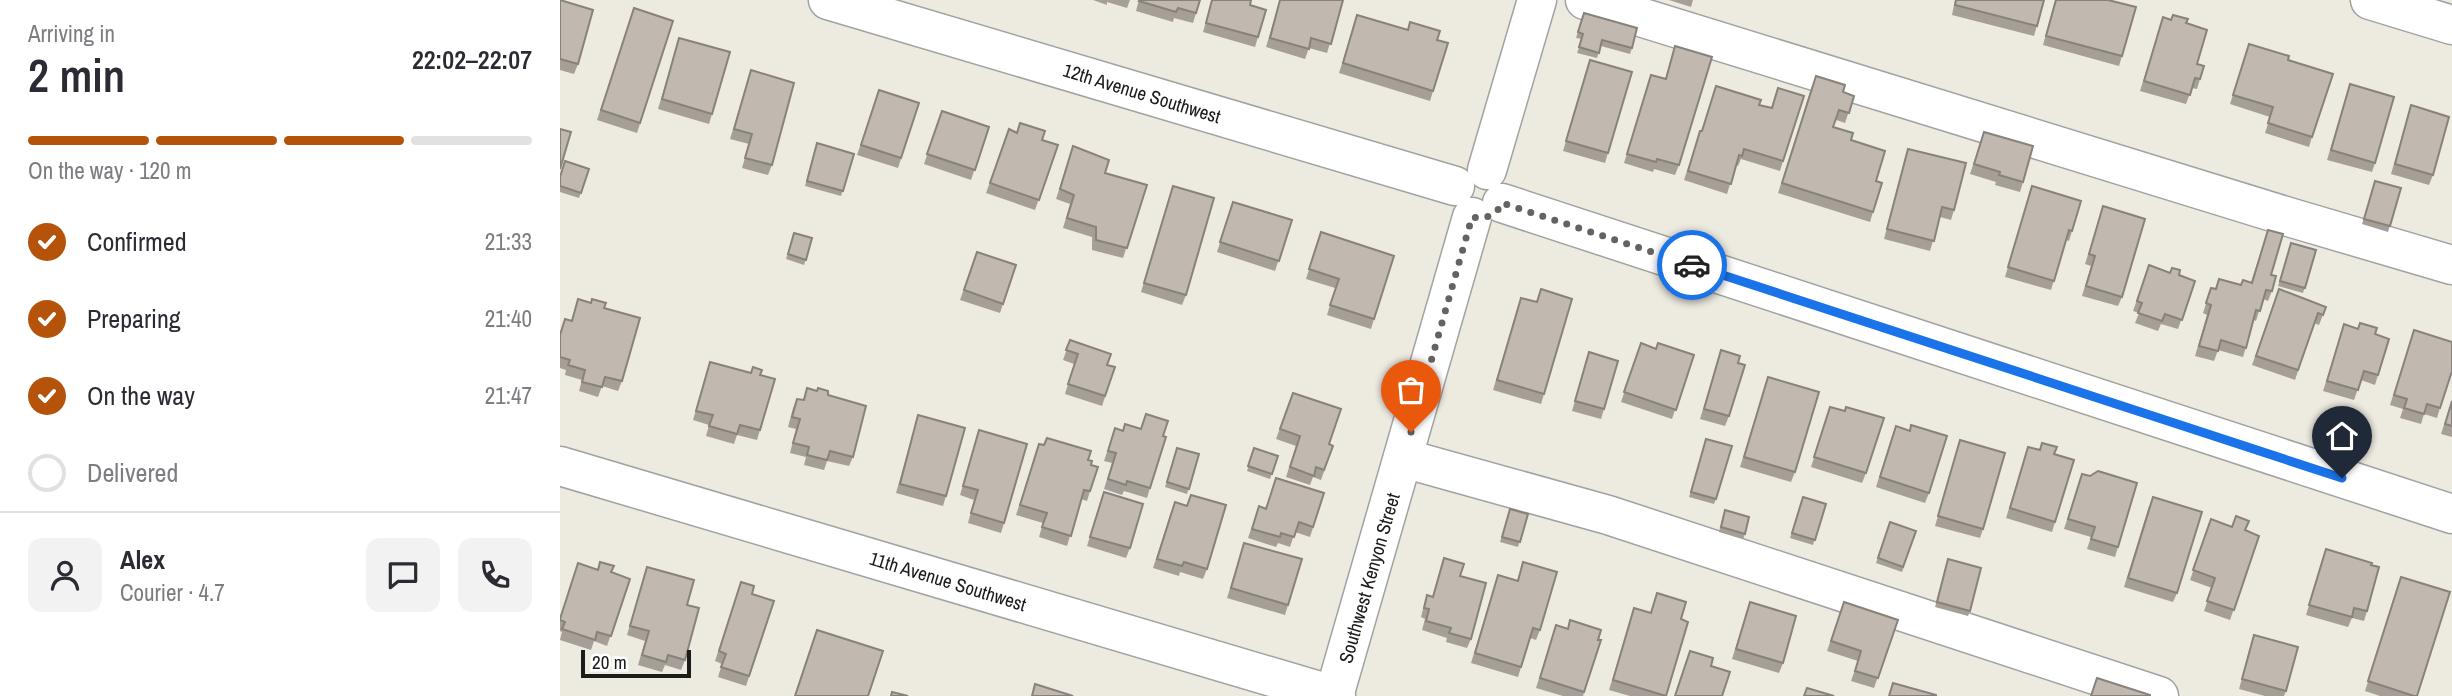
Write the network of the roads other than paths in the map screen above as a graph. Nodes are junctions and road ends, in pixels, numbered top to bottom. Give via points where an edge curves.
1 (828, 0) edge
2 (1537, 0) edge
3 (1586, 0) edge
4 (2370, 0) edge
5 (2452, 25) edge
6 (1479, 194) junction
7 (2452, 265) edge
8 (1403, 458) junction
9 (560, 466) edge
10 (2452, 514) edge
11 (1335, 696) edge
12 (2159, 696) edge

1 - 6 street, 12th Avenue Southwest
2 - 6 street, Southwest Kenyon Street
3 - 7 street
4 - 5 street
6 - 8 street, Southwest Kenyon Street
6 - 10 street, 12th Avenue Southwest
8 - 11 street, Southwest Kenyon Street
8 - 12 street via 1608,515
9 - 11 street, 11th Avenue Southwest

